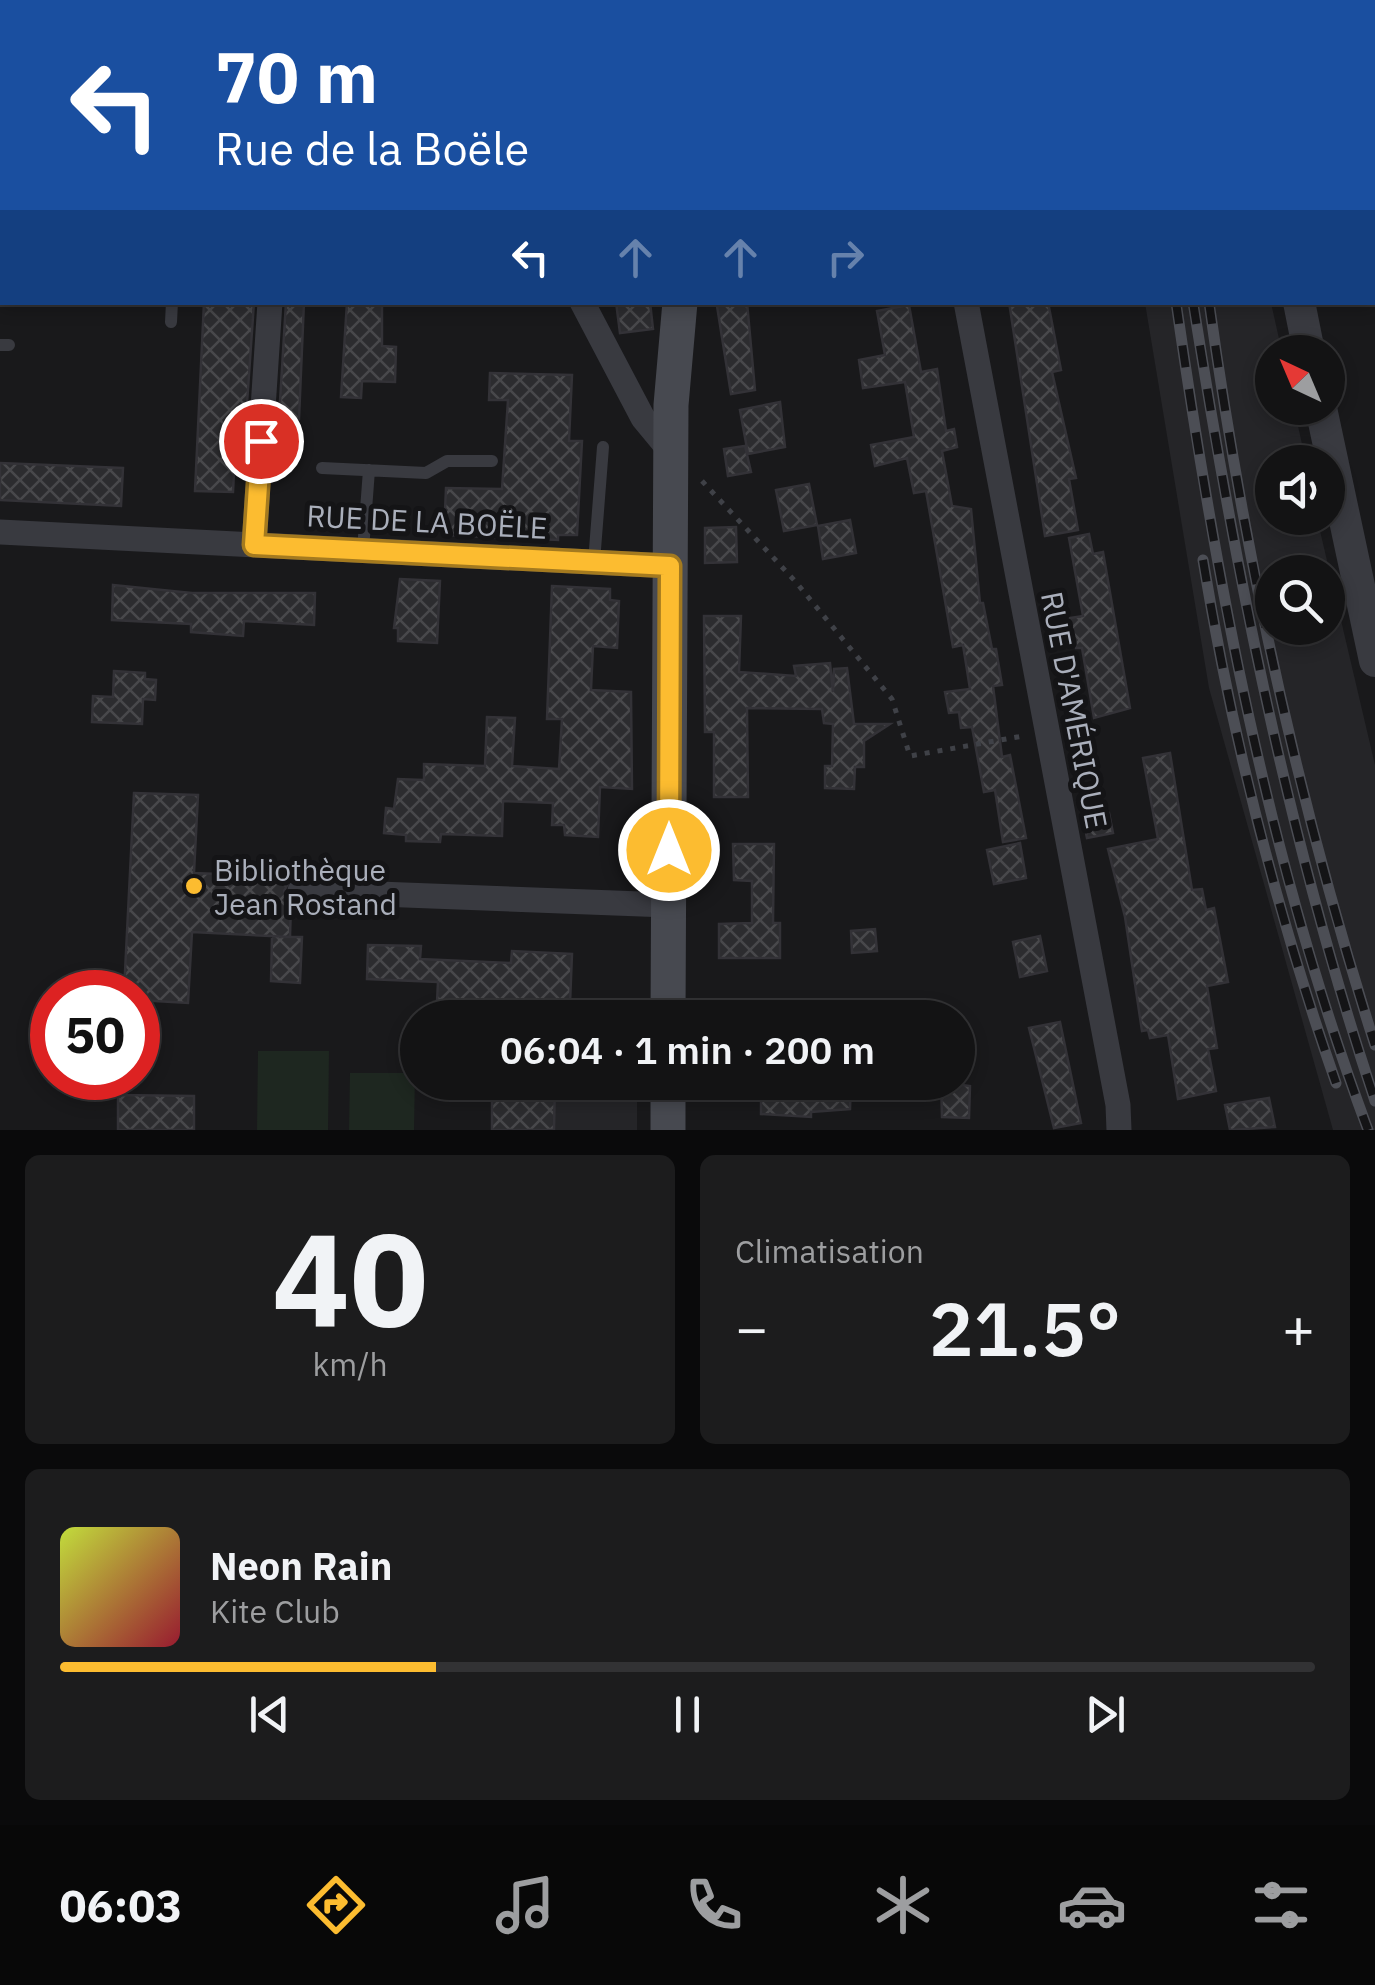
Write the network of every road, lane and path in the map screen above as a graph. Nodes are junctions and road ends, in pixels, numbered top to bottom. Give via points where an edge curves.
1 (172, 305) edge
2 (270, 305) edge
3 (584, 305) edge
4 (680, 305) edge
5 (967, 305) edge
6 (1300, 305) edge
7 (171, 322) dead end
8 (1306, 335) edge
9 (1325, 425) edge
10 (603, 447) dead end
11 (672, 453) junction
12 (492, 461) dead end
13 (322, 468) dead end
14 (369, 470) junction
15 (0, 532) edge
16 (254, 545) junction
17 (363, 550) junction
18 (594, 562) junction
19 (670, 566) junction
20 (1374, 655) edge
21 (1046, 732) junction
22 (300, 891) dead end
23 (668, 905) junction
24 (668, 1000) edge
25 (668, 1100) edge
26 (668, 1130) edge
27 (1119, 1130) edge

1 - 7 lane
2 - 16 street
3 - 11 street via 642,418
4 - 11 main road
5 - 21 street, RUE D'AMÉRIQUE
6 - 8 street
9 - 20 street
10 - 18 lane
11 - 19 main road
11 - 21 path via 795,581 892,699 910,756
12 - 14 lane via 447,461 426,473
13 - 14 lane
14 - 17 lane
15 - 16 street, RUE DE LA BOËLE
16 - 17 street, RUE DE LA BOËLE
17 - 18 street, RUE DE LA BOËLE
18 - 19 street, RUE DE LA BOËLE
19 - 23 main road
21 - 27 street, RUE D'AMÉRIQUE
22 - 23 street
23 - 24 main road
25 - 26 main road

